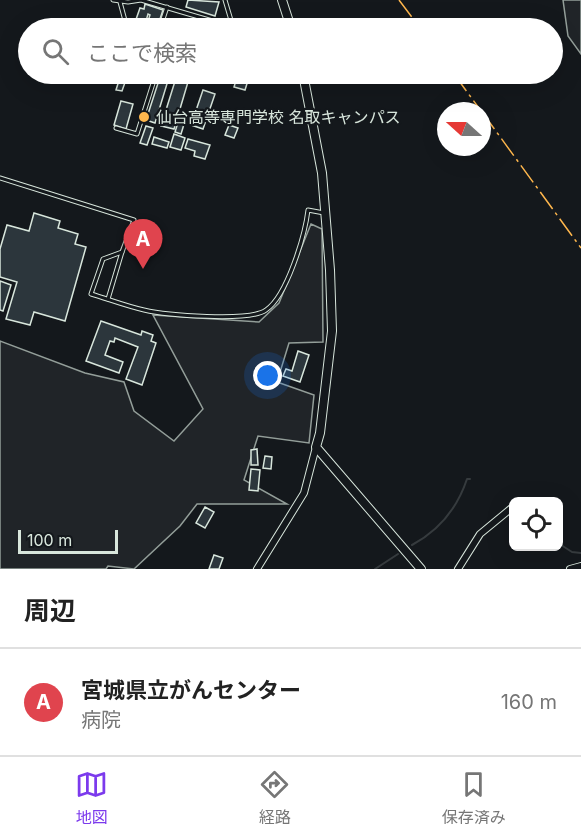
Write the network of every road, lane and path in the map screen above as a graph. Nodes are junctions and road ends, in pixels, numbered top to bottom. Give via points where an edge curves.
1 (113, 0) edge
2 (225, 0) edge
3 (282, 0) edge
4 (120, 1) edge
5 (167, 8) junction
6 (125, 18) edge
7 (164, 18) edge
8 (200, 18) edge
9 (230, 18) edge
10 (288, 18) edge
11 (153, 84) edge
12 (305, 84) edge
13 (116, 128) dead end
14 (0, 178) edge
15 (326, 214) junction
16 (122, 252) junction
17 (108, 299) junction
18 (316, 447) junction
19 (509, 509) edge
20 (581, 566) edge
21 (257, 569) edge
22 (421, 569) edge
23 (458, 569) edge
24 (570, 569) edge

1 - 4 lane
2 - 9 lane
3 - 10 street
4 - 5 lane via 141,0
4 - 6 lane
5 - 7 lane
5 - 8 lane
11 - 13 lane via 137,135
12 - 15 street
14 - 16 lane via 134,220
15 - 17 lane via 309,210 285,288 279,299 258,314 226,318 157,312
15 - 18 street via 332,331
16 - 17 lane
16 - 17 lane via 103,259 91,294
18 - 21 street via 304,493
18 - 22 street
19 - 23 street via 480,534
20 - 24 street

